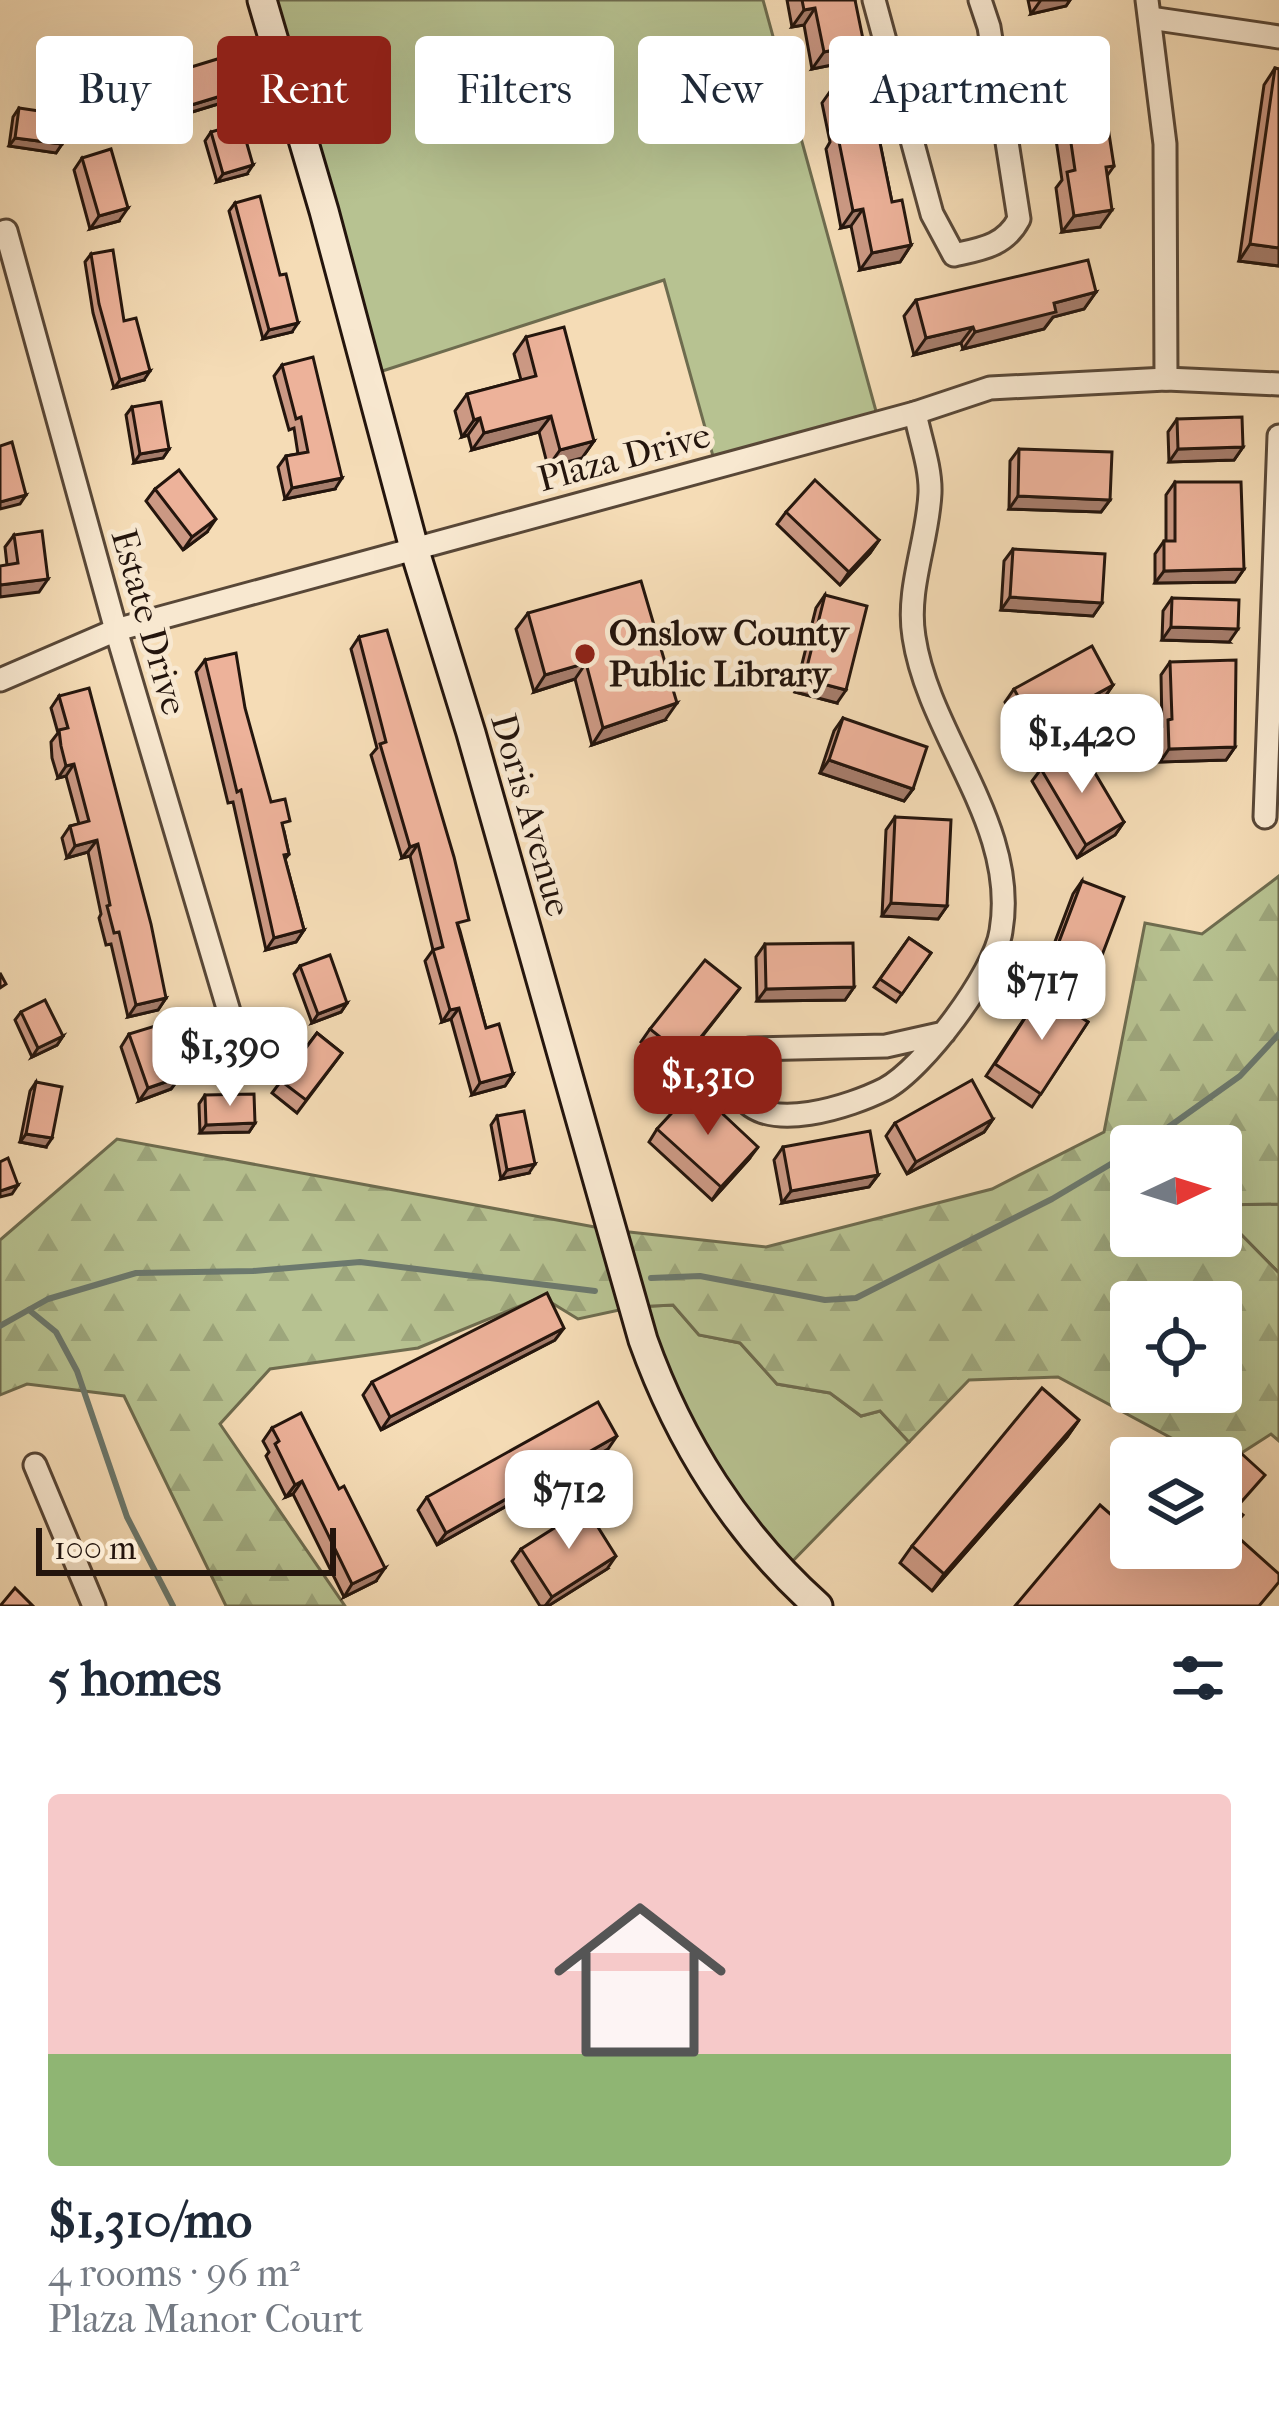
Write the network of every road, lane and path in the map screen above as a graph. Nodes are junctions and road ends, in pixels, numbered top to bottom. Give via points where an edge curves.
1 (262, 0) edge
2 (874, 0) edge
3 (980, 0) edge
4 (1148, 9) edge
5 (1279, 37) edge
6 (0, 232) edge
7 (1166, 379) junction
8 (1279, 384) edge
9 (915, 413) junction
10 (1279, 436) edge
11 (414, 548) junction
12 (116, 630) junction
13 (0, 680) edge
14 (1265, 817) dead end
15 (944, 1033) junction
16 (236, 1035) dead end
17 (34, 1465) dead end
18 (94, 1606) edge
19 (818, 1606) edge

1 - 11 street, Doris Avenue
2 - 3 street via 932,214 954,255 994,246 1019,219
4 - 5 street
4 - 7 street via 1165,144
6 - 12 street, Estate Drive via 6,231
7 - 8 street, Plaza Drive
7 - 9 street, Plaza Drive via 990,388
9 - 11 street, Plaza Drive
9 - 15 street via 931,490 914,636 1002,877 1001,933
10 - 14 street
11 - 12 street, Plaza Drive
11 - 19 street, Doris Avenue via 656,1376 708,1479
12 - 13 street, Plaza Drive
12 - 16 street, Estate Drive
15 - 15 street via 887,1088 793,1118 742,1097 733,1069 750,1049 886,1046
17 - 18 street

